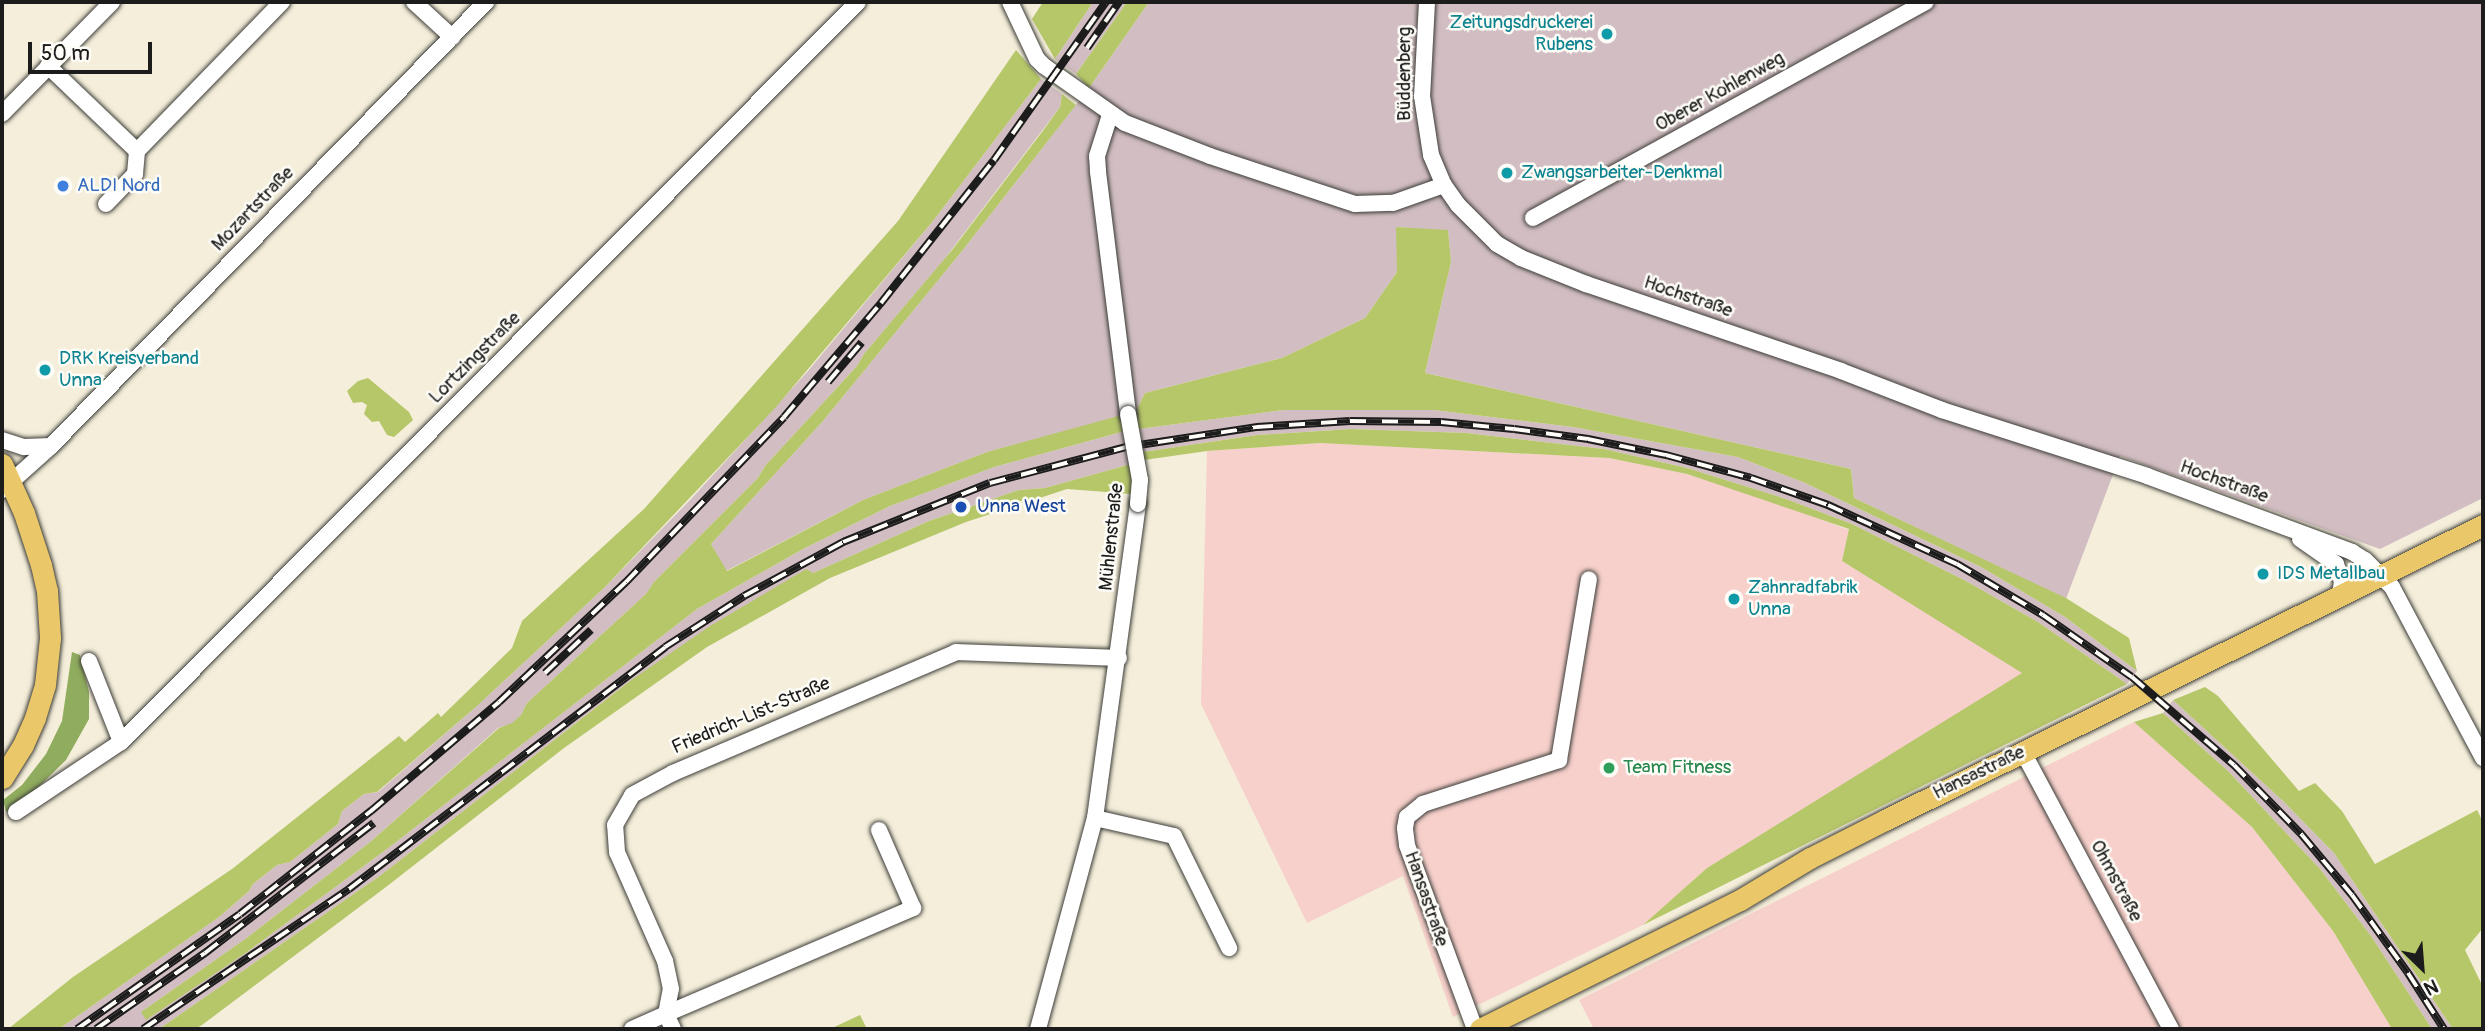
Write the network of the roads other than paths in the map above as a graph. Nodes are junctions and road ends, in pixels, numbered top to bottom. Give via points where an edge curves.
1 (111, 2) edge
2 (282, 2) edge
3 (414, 2) edge
4 (486, 2) edge
5 (858, 2) edge
6 (1010, 2) edge
7 (1427, 2) edge
8 (1926, 2) edge
9 (452, 37) junction
10 (48, 66) junction
11 (2, 114) edge
12 (1110, 115) junction
13 (137, 151) junction
14 (1444, 185) junction
15 (106, 204) dead end
16 (1533, 218) dead end
17 (2, 440) edge
18 (51, 446) junction
19 (5, 479) edge
20 (2277, 524) junction
21 (2483, 525) edge
22 (2382, 575) junction
23 (1589, 579) dead end
24 (2340, 596) junction
25 (1119, 658) junction
26 (89, 661) dead end
27 (121, 742) junction
28 (2023, 752) junction
29 (2483, 758) edge
30 (2, 778) edge
31 (16, 812) dead end
32 (1095, 818) junction
33 (879, 830) dead end
34 (1229, 948) dead end
35 (670, 1022) edge
36 (632, 1029) edge
37 (1038, 1029) edge
38 (1477, 1029) edge
39 (2171, 1029) edge

1 - 10 street
2 - 13 street
3 - 9 street
4 - 9 street, Mozartstraße
5 - 27 street, Lortzingstraße
6 - 12 street via 1037,59
7 - 14 street, Büddenberg via 1423,108 1431,155
8 - 16 street, Oberer Kohlenweg
9 - 18 street, Mozartstraße
10 - 11 street
10 - 13 street
12 - 14 street via 1210,156 1354,204 1393,203
12 - 25 street, Mühlenstraße, bridge via 1097,156 1098,172 1140,480
13 - 15 street via 135,174
14 - 20 street, Hochstraße via 1497,244 1548,269
17 - 18 street via 24,447
18 - 19 street, Mozartstraße
19 - 30 main road via 41,565 50,638 45,685 35,718
20 - 22 street, Hochstraße via 2352,552
20 - 24 street, Hochstraße via 2336,564 2342,581
21 - 22 main road, Hansastraße
22 - 24 main road, Hansastraße
22 - 29 street, Hochstraße via 2413,622
23 - 38 street, Hansastraße via 1559,760 1423,804 1407,817 1407,845
24 - 28 main road, Hansastraße
25 - 32 street, Mühlenstraße
25 - 35 street, Friedrich-List-Straße via 956,652 673,773 632,795 615,825 617,852 665,961 671,989
26 - 27 street
27 - 31 street, Lortzingstraße
28 - 38 main road, Hansastraße via 1810,858 1740,900
28 - 39 street, Ohmstraße
32 - 34 street via 1174,836
32 - 37 street, Mühlenstraße
33 - 35 street via 913,908
35 - 36 street

